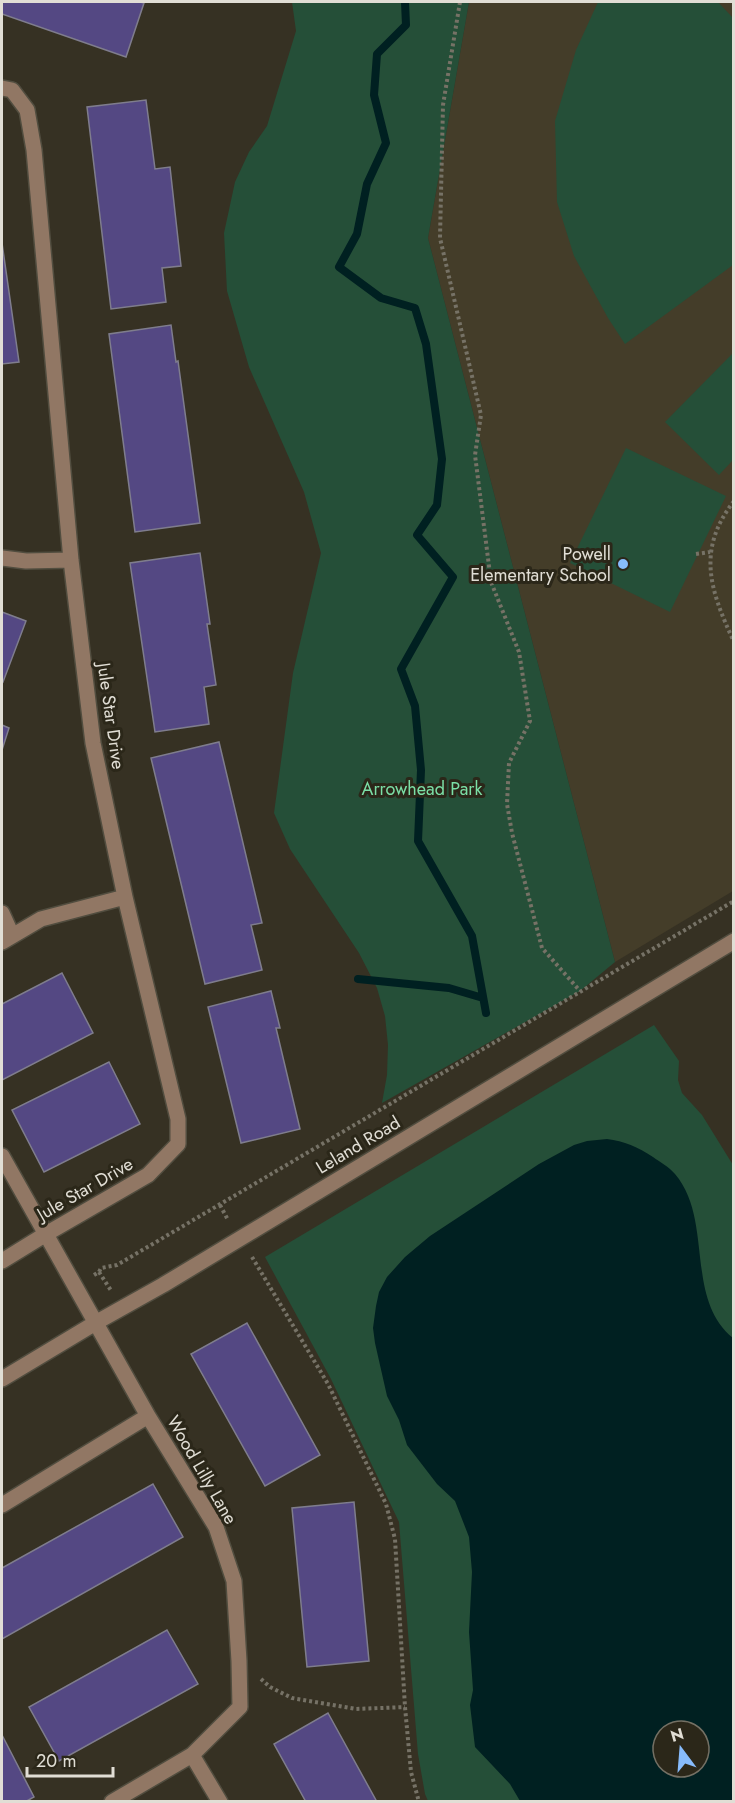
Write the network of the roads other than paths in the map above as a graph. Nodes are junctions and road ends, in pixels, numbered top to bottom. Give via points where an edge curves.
1 (2, 88) edge
2 (2, 558) edge
3 (71, 560) junction
4 (125, 897) junction
5 (2, 914) edge
6 (7, 938) edge
7 (734, 941) edge
8 (2, 1156) edge
9 (46, 1234) junction
10 (2, 1261) edge
11 (97, 1322) junction
12 (2, 1378) edge
13 (148, 1416) junction
14 (2, 1505) edge
15 (192, 1755) junction
16 (112, 1802) edge
17 (220, 1802) edge

1 - 3 street, Jule Star Drive via 12,90 27,110 34,150
2 - 3 street
3 - 4 street, Jule Star Drive via 93,743
4 - 6 street via 41,919
4 - 9 street, Jule Star Drive via 178,1119 178,1144 148,1175
5 - 6 street
7 - 11 street, Leland Road
8 - 9 street, Wood Lilly Lane
9 - 10 street, Jule Star Drive
9 - 11 street, Wood Lilly Lane
11 - 12 street, Leland Road
11 - 13 street, Wood Lilly Lane
13 - 14 street
13 - 15 street, Wood Lilly Lane via 216,1527 234,1581 240,1707
15 - 16 street, Wood Lilly Lane
15 - 17 street

